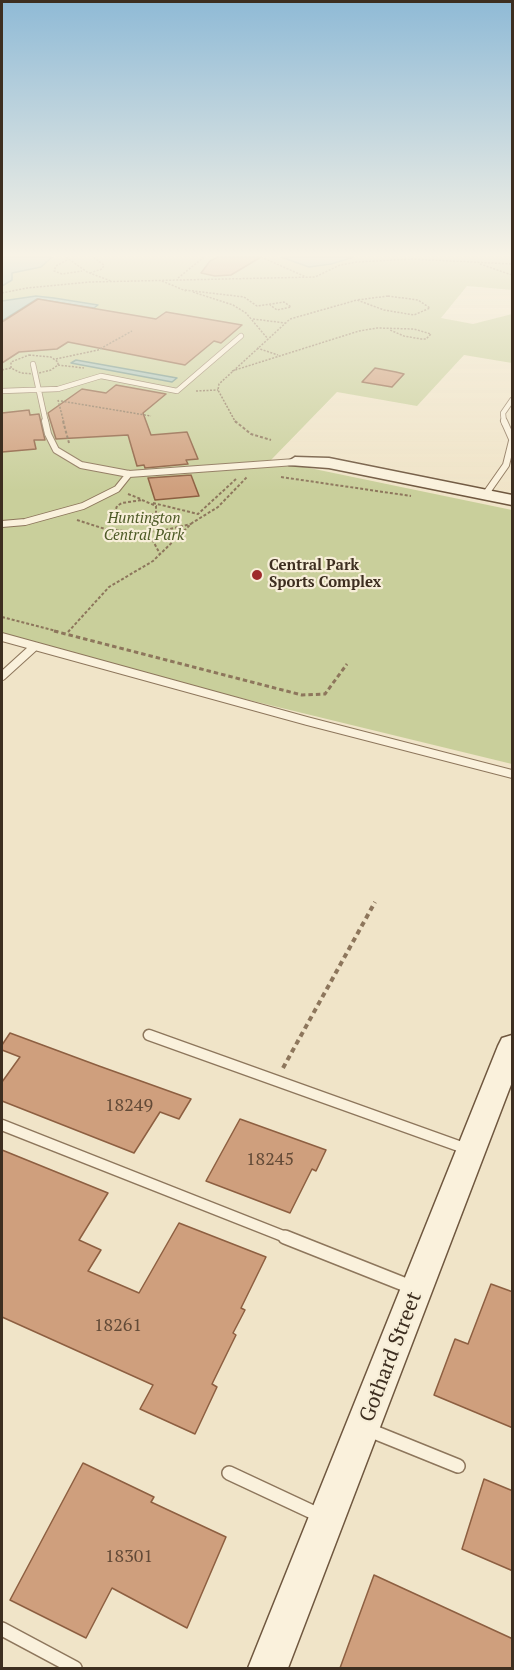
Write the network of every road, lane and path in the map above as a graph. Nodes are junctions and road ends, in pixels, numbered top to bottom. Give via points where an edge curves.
1 (121, 335) edge
2 (265, 335) edge
3 (273, 335) edge
4 (346, 335) edge
5 (402, 335) edge
6 (430, 335) edge
7 (241, 336) dead end
8 (268, 339) junction
9 (257, 348) junction
10 (280, 355) junction
11 (56, 359) dead end
12 (33, 364) dead end
13 (11, 368) dead end
14 (2, 370) edge
15 (230, 372) junction
16 (39, 391) junction
17 (3, 393) edge
18 (55, 394) dead end
19 (58, 400) junction
20 (513, 400) edge
21 (151, 416) dead end
22 (271, 440) dead end
23 (513, 440) edge
24 (71, 445) dead end
25 (295, 462) joint
26 (129, 474) junction
27 (272, 476) dead end
28 (132, 488) dead end
29 (485, 495) junction
30 (417, 497) dead end
31 (142, 500) junction
32 (513, 500) edge
33 (153, 503) junction
34 (154, 514) junction
35 (69, 518) dead end
36 (192, 523) junction
37 (2, 524) edge
38 (161, 531) junction
39 (138, 532) junction
40 (160, 554) junction
41 (2, 617) edge
42 (68, 632) junction
43 (2, 637) edge
44 (34, 647) junction
45 (347, 664) dead end
46 (2, 676) edge
47 (513, 774) edge
48 (375, 902) dead end
49 (149, 1035) dead end
50 (513, 1046) edge
51 (276, 1080) junction
52 (2, 1125) edge
53 (472, 1150) junction
54 (417, 1290) junction
55 (363, 1428) junction
56 (458, 1466) dead end
57 (229, 1473) dead end
58 (327, 1519) junction
59 (2, 1629) edge
60 (75, 1668) edge
61 (268, 1668) edge

1 - 11 path via 98,350
2 - 8 path
3 - 8 path
4 - 10 path
5 - 6 path via 426,339
7 - 16 lane via 177,391 101,376 68,388
8 - 9 path
9 - 10 path
9 - 15 path
10 - 15 path
12 - 16 lane
13 - 14 path
15 - 22 path via 218,390 237,424 251,434
16 - 17 lane
16 - 26 lane via 48,434 56,450 81,465
18 - 19 path
19 - 21 path
19 - 24 path
20 - 23 lane via 503,413 504,425
23 - 29 lane via 506,465
25 - 26 lane
25 - 29 street via 329,463
26 - 37 lane via 117,489 83,506 25,522
27 - 30 path
28 - 31 path via 126,493
29 - 32 street
31 - 33 path
31 - 34 path via 122,503 115,512 131,520
33 - 34 path via 157,509
33 - 36 path via 198,514 237,478 248,476 218,507
34 - 38 path
35 - 39 path via 105,529
36 - 38 path
36 - 40 path
38 - 39 path
39 - 40 path via 152,539
40 - 42 path via 109,587
41 - 42 path
42 - 45 path via 302,695 325,694
43 - 44 lane
44 - 46 lane
44 - 47 lane
48 - 51 path
49 - 51 lane
50 - 53 street, Gothard Street
51 - 53 lane
52 - 54 lane
53 - 54 street, Gothard Street
54 - 55 street, Gothard Street
55 - 56 lane
55 - 58 street, Gothard Street
57 - 58 lane
58 - 61 street, Gothard Street
59 - 60 lane

